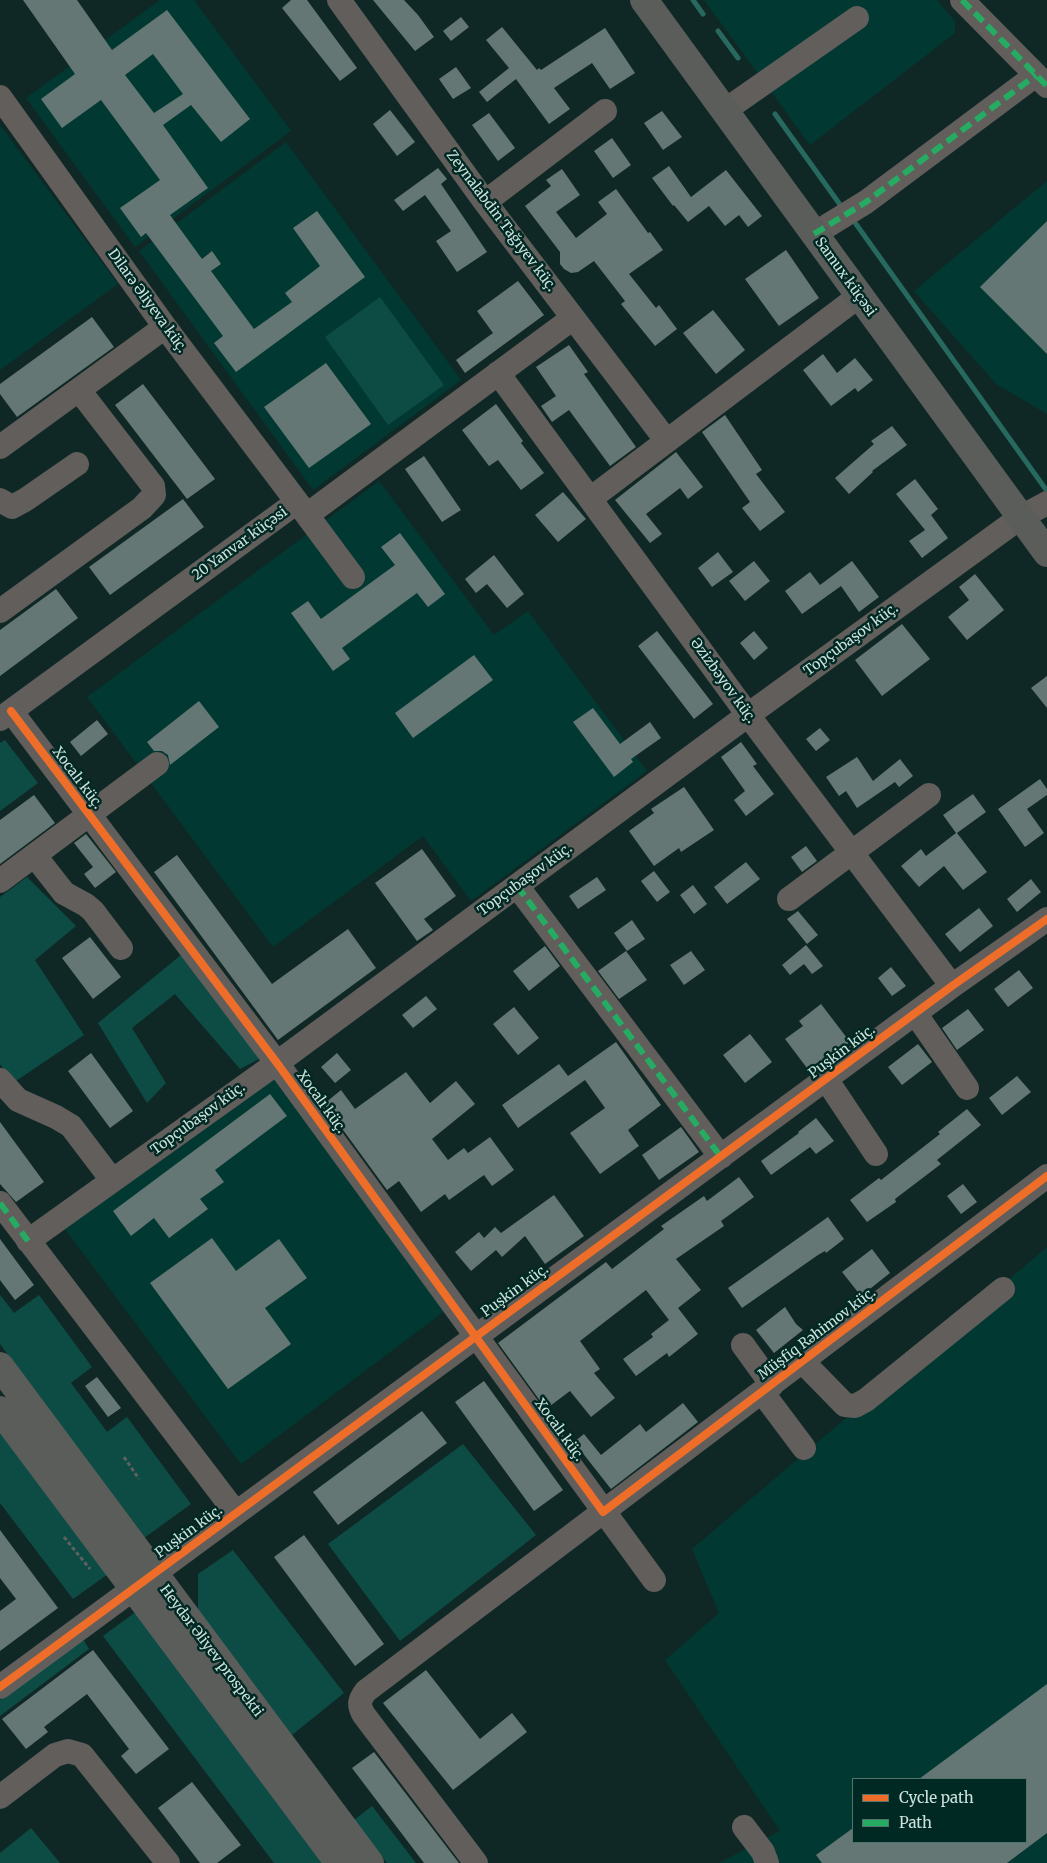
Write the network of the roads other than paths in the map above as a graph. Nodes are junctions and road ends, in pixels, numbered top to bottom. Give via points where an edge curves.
1 (339, 0) edge
2 (644, 0) edge
3 (962, 0) edge
4 (857, 18) dead end
5 (1042, 80) edge
6 (0, 97) edge
7 (605, 111) dead end
8 (724, 111) junction
9 (485, 202) junction
10 (814, 234) junction
11 (859, 296) junction
12 (573, 318) junction
13 (165, 327) junction
14 (498, 373) junction
15 (79, 390) junction
16 (666, 440) junction
17 (0, 447) edge
18 (77, 464) dead end
19 (590, 499) junction
20 (0, 500) edge
21 (1047, 503) edge
22 (302, 509) junction
23 (1021, 517) junction
24 (1047, 553) edge
25 (353, 577) dead end
26 (0, 611) edge
27 (5, 715) edge
28 (748, 715) junction
29 (157, 764) dead end
30 (929, 795) dead end
31 (90, 815) junction
32 (850, 852) junction
33 (35, 856) junction
34 (0, 881) edge
35 (517, 886) junction
36 (789, 899) dead end
37 (1047, 919) edge
38 (121, 948) dead end
39 (952, 986) junction
40 (915, 1013) junction
41 (277, 1062) junction
42 (826, 1079) junction
43 (0, 1080) edge
44 (967, 1088) dead end
45 (876, 1154) dead end
46 (721, 1157) junction
47 (1047, 1176) edge
48 (112, 1180) junction
49 (0, 1203) edge
50 (28, 1241) junction
51 (1003, 1289) dead end
52 (475, 1336) junction
53 (743, 1345) dead end
54 (802, 1361) junction
55 (0, 1366) edge
56 (767, 1388) junction
57 (0, 1410) edge
58 (804, 1448) dead end
59 (603, 1512) junction
60 (236, 1513) junction
61 (654, 1580) dead end
62 (144, 1581) junction
63 (3, 1678) edge
64 (0, 1797) edge
65 (744, 1827) dead end
66 (168, 1863) edge
67 (338, 1863) edge
68 (370, 1863) edge
69 (476, 1863) edge
70 (767, 1863) edge

1 - 9 street, Zeynalabdin Tağıyev küç.
2 - 8 main road, Samux küçəsi
3 - 5 street
4 - 8 street
5 - 10 street via 866,202
6 - 13 street, Dilarə Əliyeva küç.
7 - 9 street
8 - 10 main road, Samux küçəsi
9 - 12 street, Zeynalabdin Tağıyev küç.
10 - 11 main road, Samux küçəsi
11 - 16 street
11 - 23 main road, Samux küçəsi
12 - 14 street, 20 Yanvar küçəsi
12 - 16 street, Zeynalabdin Tağıyev küç.
13 - 15 street
13 - 22 street, Dilarə Əliyeva küç.
14 - 19 street, Əzizbəyov küç.
14 - 22 street, 20 Yanvar küçəsi
15 - 17 street
15 - 26 street via 153,486 154,495 142,508
16 - 19 street
18 - 20 street via 25,500 12,506
19 - 28 street, Əzizbəyov küç.
21 - 23 street, Topçubaşov küç.
22 - 25 street, Dilarə Əliyeva küç.
22 - 27 street, 20 Yanvar küçəsi
23 - 24 main road, Samux küçəsi
23 - 28 street, Topçubaşov küç.
27 - 31 street, Xocalı küç.
28 - 32 street, Əzizbəyov küç.
28 - 35 street, Topçubaşov küç.
29 - 31 street
30 - 32 street
31 - 33 street
31 - 41 street, Xocalı küç.
32 - 36 street
32 - 39 street, Əzizbəyov küç.
33 - 34 street
33 - 38 street via 64,893 93,911
35 - 41 street, Topçubaşov küç.
35 - 46 street
37 - 39 street, Puşkin küç.
39 - 40 street, Puşkin küç.
40 - 42 street, Puşkin küç.
40 - 44 street
41 - 48 street, Topçubaşov küç.
41 - 52 street, Xocalı küç.
42 - 45 street
42 - 46 street, Puşkin küç.
43 - 48 street via 18,1100 71,1126
46 - 52 street, Puşkin küç.
47 - 54 street, Müşfiq Rəhimov küç.
48 - 50 street, Topçubaşov küç.
49 - 50 street
50 - 60 street
51 - 54 street via 855,1406 845,1405
52 - 59 street, Xocalı küç.
52 - 60 street, Puşkin küç.
53 - 56 street
54 - 56 street, Müşfiq Rəhimov küç.
55 - 62 main road, Heydər Əliyev prospekti
56 - 58 street
56 - 59 street, Müşfiq Rəhimov küç.
57 - 62 main road, Heydər Əliyev prospekti
59 - 61 street, Xocalı küç.
59 - 69 street, Müşfiq Rəhimov küç. via 360,1698 359,1707 364,1715
60 - 62 street, Puşkin küç.
62 - 63 street, Puşkin küç.
62 - 67 main road, Heydər Əliyev prospekti
62 - 68 main road, Heydər Əliyev prospekti
64 - 66 street via 55,1755 68,1751 82,1755
65 - 70 street via 763,1852

